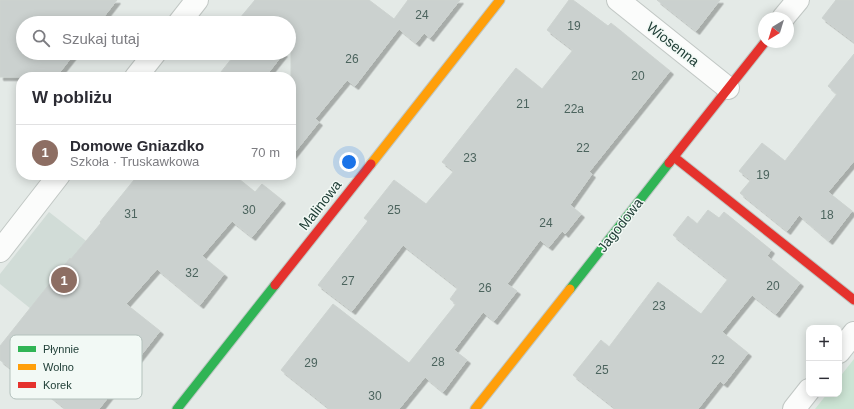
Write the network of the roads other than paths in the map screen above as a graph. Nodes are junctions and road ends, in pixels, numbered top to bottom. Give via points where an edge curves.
1 (197, 0) edge
2 (500, 0) edge
3 (618, 0) edge
4 (798, 0) edge
5 (789, 12) edge
6 (184, 16) edge
7 (760, 48) edge
8 (149, 60) edge
9 (140, 72) edge
10 (728, 88) junction
11 (674, 157) junction
12 (55, 180) edge
13 (0, 251) edge
14 (854, 300) edge
15 (854, 333) edge
16 (842, 348) edge
17 (806, 394) edge
18 (177, 409) edge
19 (475, 409) edge
20 (794, 409) edge

1 - 6 street
2 - 18 street, Malinowa
3 - 10 street, Wiosenna
4 - 5 street
7 - 10 street, Jagodowa
8 - 9 street
10 - 11 street, Jagodowa
11 - 14 street
11 - 19 street, Jagodowa
12 - 13 street
15 - 16 street
17 - 20 street

